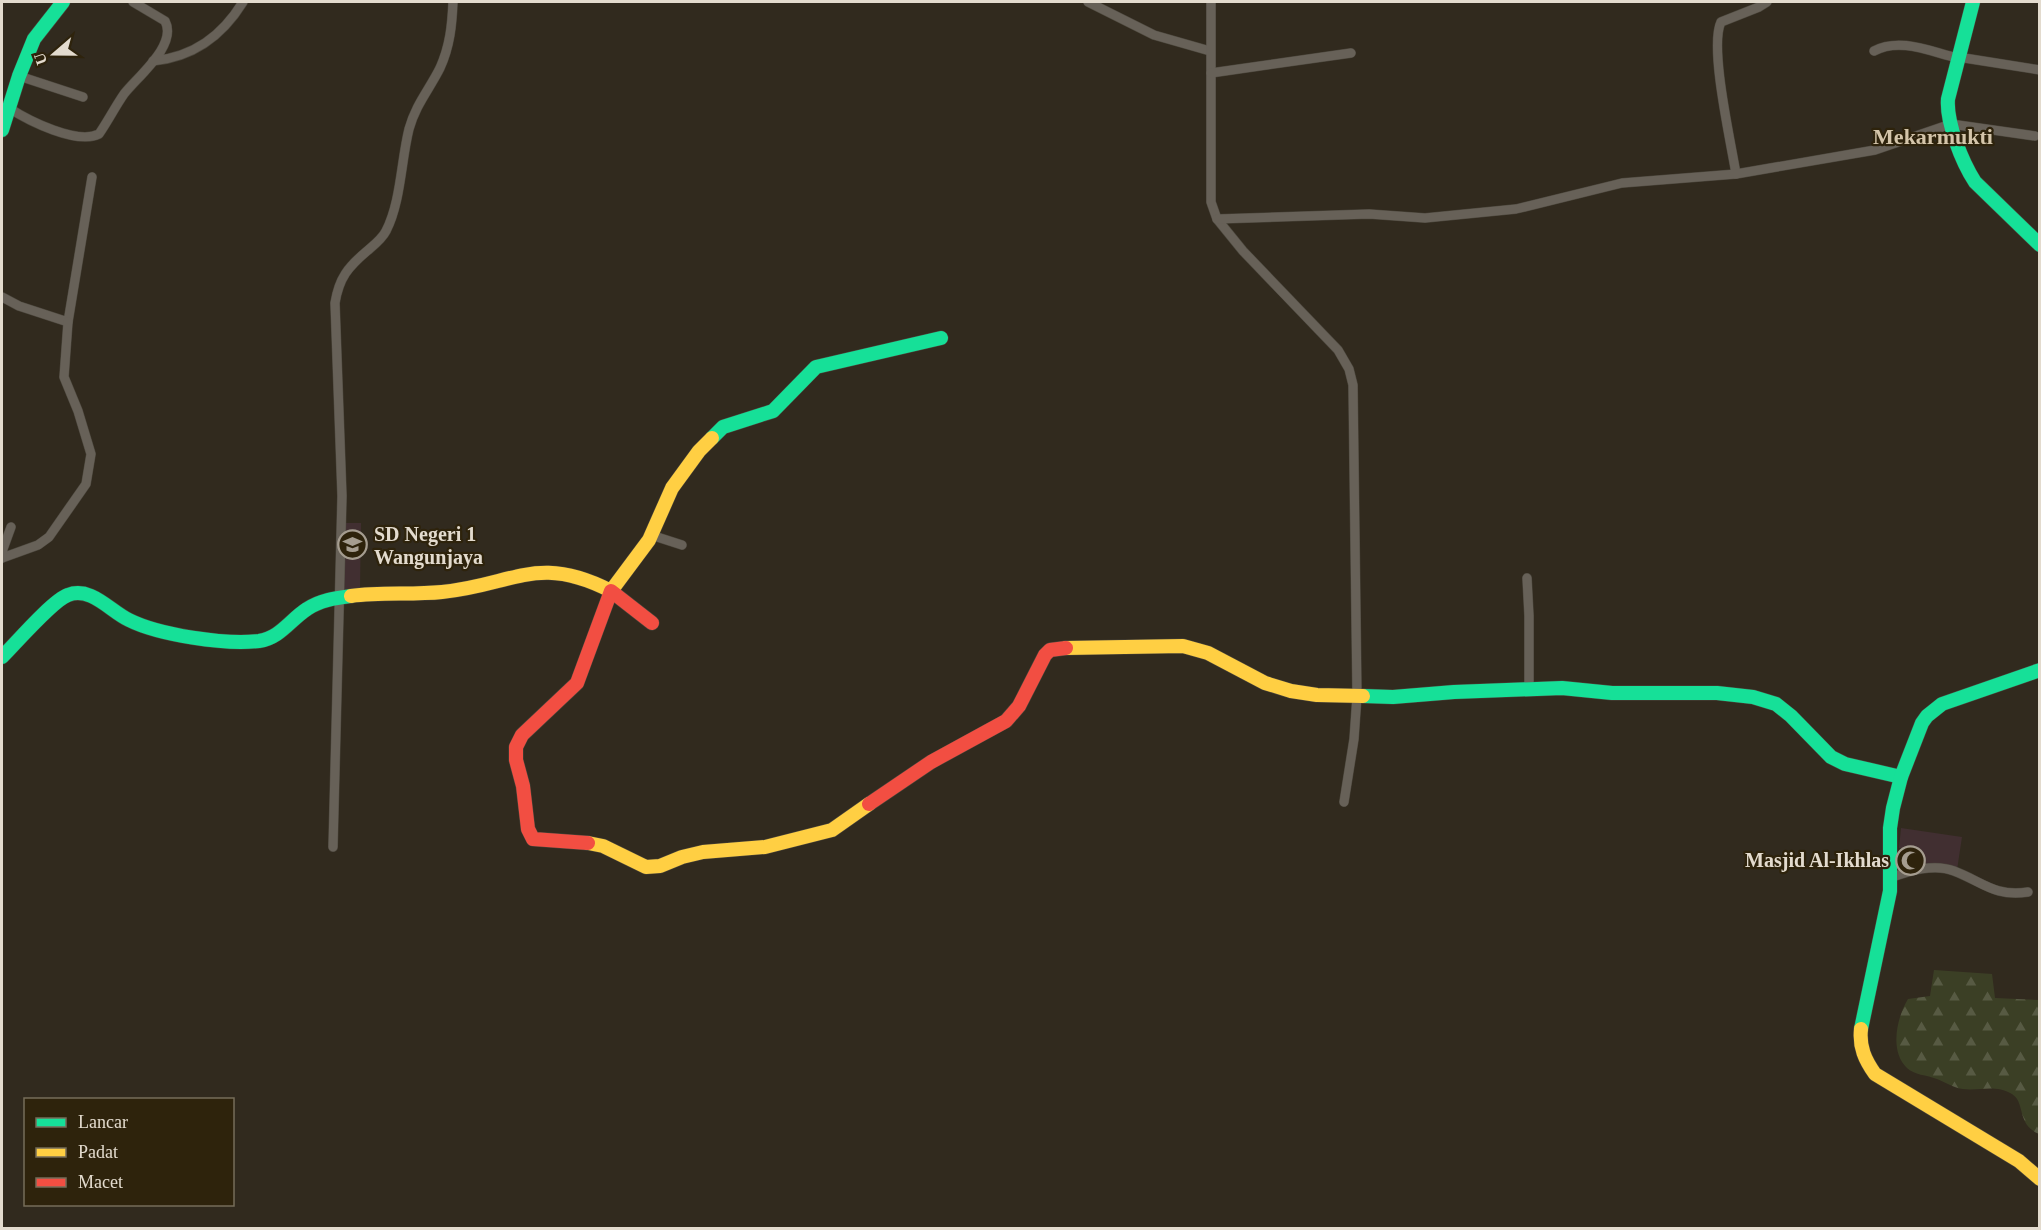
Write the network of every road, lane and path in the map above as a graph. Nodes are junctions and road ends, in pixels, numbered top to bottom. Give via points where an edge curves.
1 (63, 2) edge
2 (133, 2) edge
3 (243, 2) edge
4 (453, 2) edge
5 (1088, 2) edge
6 (1211, 2) edge
7 (1767, 2) edge
8 (1973, 2) edge
9 (1210, 51) junction
10 (1874, 51) dead end
11 (1351, 53) dead end
12 (1958, 58) junction
13 (153, 61) junction
14 (2040, 70) edge
15 (1211, 74) junction
16 (19, 76) junction
17 (83, 97) dead end
18 (9, 108) junction
19 (1951, 124) junction
20 (2, 130) edge
21 (2035, 136) dead end
22 (1736, 174) junction
23 (92, 177) dead end
24 (1217, 219) junction
25 (2040, 245) edge
26 (2, 297) edge
27 (68, 322) junction
28 (941, 338) dead end
29 (11, 527) dead end
30 (651, 535) junction
31 (682, 545) dead end
32 (2, 558) edge
33 (1527, 578) dead end
34 (611, 591) junction
35 (340, 597) junction
36 (652, 623) dead end
37 (2, 657) edge
38 (2040, 669) edge
39 (1529, 688) junction
40 (1357, 696) junction
41 (1901, 777) junction
42 (1344, 802) dead end
43 (333, 848) dead end
44 (1890, 878) junction
45 (2028, 892) dead end
46 (2040, 1179) edge

1 - 16 main road via 34,39
2 - 13 street via 167,26 165,42
3 - 13 street via 211,40 182,56
4 - 35 street via 446,52 421,97 410,128 392,218 385,234 344,274 336,295 342,496
5 - 9 street via 1154,35
6 - 9 street
7 - 22 street via 1721,22 1717,30 1718,62
8 - 12 main road
9 - 15 street
10 - 12 street via 1884,46 1904,46
11 - 15 street
12 - 14 street
12 - 19 main road via 1948,99
13 - 18 street via 94,136 45,127
15 - 24 street via 1211,202
16 - 17 street
16 - 18 main road
18 - 20 main road
19 - 21 street
19 - 22 street via 1875,150
19 - 25 main road via 1975,182
22 - 24 street via 1622,183 1516,209 1425,218 1370,214
23 - 27 street
24 - 40 street via 1338,350 1349,369 1353,385
26 - 27 street
27 - 32 street via 64,377 91,454 86,484 49,537
28 - 30 main road via 816,367 773,411 723,427 699,451 672,488
29 - 32 street
30 - 31 street
30 - 34 main road
33 - 39 street
34 - 35 main road via 573,575 532,572 456,591
34 - 36 main road
34 - 40 main road via 577,683 522,735 516,747 516,760 533,839 603,846 646,867 660,866 682,856 765,847 832,830 932,762 1006,721 1019,706 1045,656 1056,648 1183,646 1208,653 1265,683 1291,691
35 - 37 main road via 309,607 270,638 243,643 153,629 131,622 89,594 74,593 60,599
35 - 43 street
38 - 41 main road via 1936,708 1922,723
39 - 40 main road
39 - 41 main road via 1754,697 1776,704 1831,757
40 - 42 street
41 - 44 main road via 1890,828
44 - 45 street via 1922,868 1952,870 1990,889 2013,894
44 - 46 main road via 1888,907 1860,1037 1864,1058 1875,1074 2019,1161

